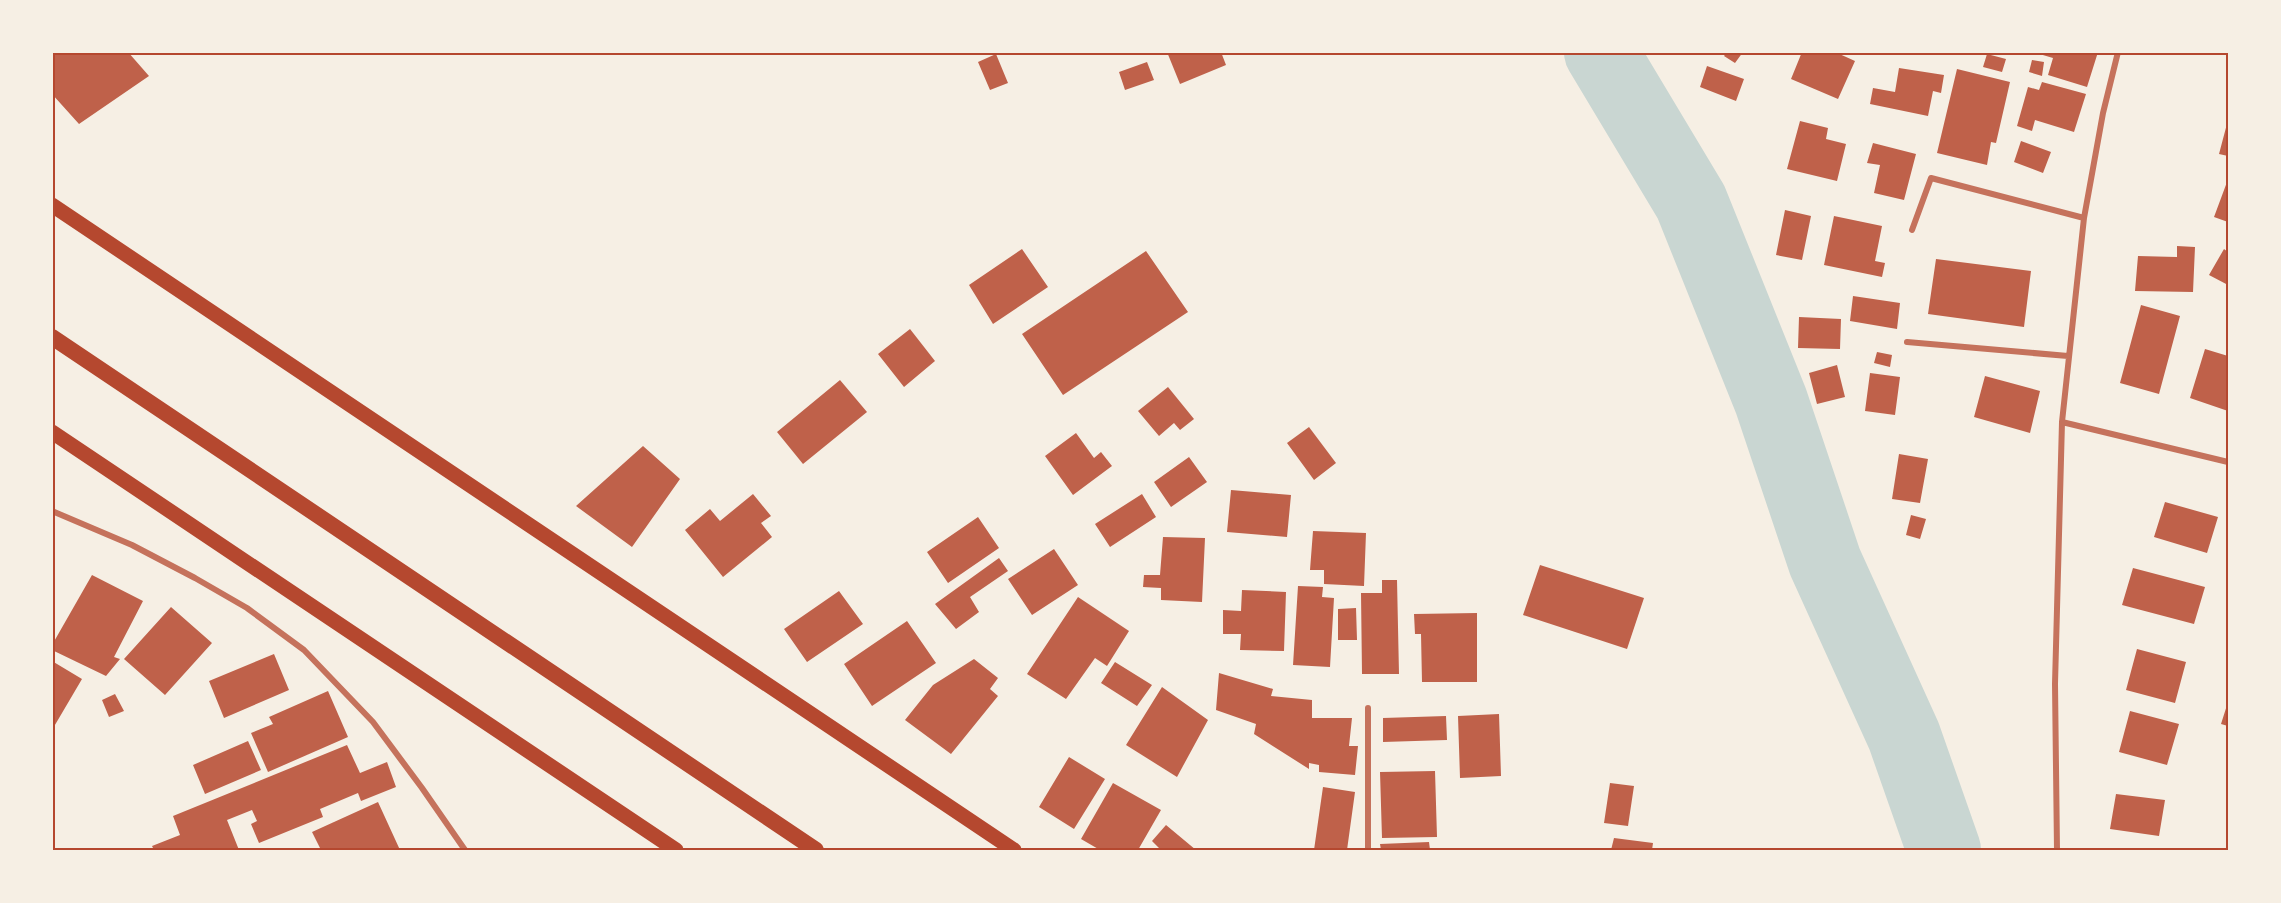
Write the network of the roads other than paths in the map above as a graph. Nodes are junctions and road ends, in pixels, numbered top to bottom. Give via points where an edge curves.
1 (2118, 52) edge
2 (52, 205) edge
3 (2084, 218) junction
4 (1912, 230) dead end
5 (52, 337) edge
6 (1906, 342) dead end
7 (2068, 356) junction
8 (2062, 422) junction
9 (52, 432) edge
10 (2229, 462) edge
11 (52, 511) edge
12 (1368, 708) dead end
13 (465, 850) edge
14 (676, 850) edge
15 (816, 850) edge
16 (1014, 850) edge
17 (1368, 850) edge
18 (2057, 850) edge

1 - 3 street
2 - 16 main road
3 - 4 street via 1931,178
3 - 7 street
5 - 15 highway
6 - 7 street
7 - 8 street
8 - 10 street
8 - 18 street via 2055,684
9 - 14 main road
11 - 13 street via 132,545 195,578 247,608 304,650 373,722
12 - 17 street

